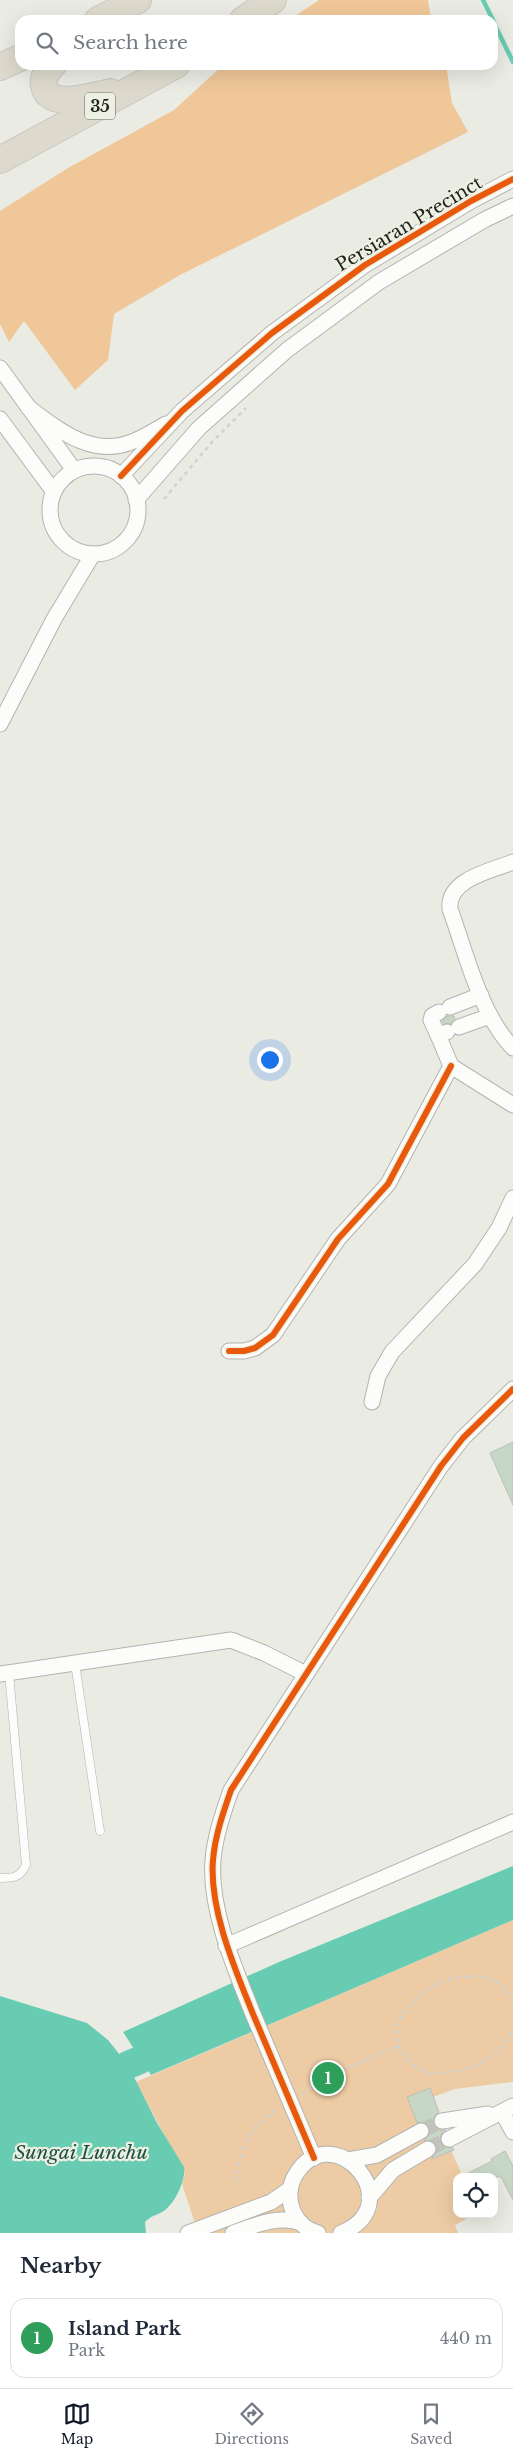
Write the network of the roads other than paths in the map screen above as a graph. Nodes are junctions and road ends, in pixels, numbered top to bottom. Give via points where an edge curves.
1 (138, 0) edge
2 (273, 0) edge
3 (110, 15) edge
4 (250, 15) edge
5 (15, 60) edge
6 (0, 67) edge
7 (49, 70) edge
8 (169, 70) edge
9 (129, 89) junction
10 (38, 142) junction
11 (0, 160) edge
12 (0, 168) edge
13 (513, 179) edge
14 (513, 206) edge
15 (0, 368) edge
16 (28, 407) junction
17 (0, 419) edge
18 (175, 420) junction
19 (74, 470) junction
20 (121, 476) junction
21 (54, 492) junction
22 (136, 500) junction
23 (93, 554) junction
24 (0, 724) edge
25 (513, 862) edge
26 (481, 995) junction
27 (490, 1016) junction
28 (448, 1031) junction
29 (513, 1048) edge
30 (451, 1066) junction
31 (513, 1105) edge
32 (513, 1198) edge
33 (229, 1351) dead end
34 (513, 1389) edge
35 (372, 1402) dead end
36 (75, 1663) junction
37 (4, 1673) edge
38 (306, 1674) junction
39 (513, 1822) edge
40 (100, 1831) dead end
41 (0, 1878) edge
42 (226, 1946) junction
43 (508, 2109) edge
44 (442, 2121) tunnel mouth
45 (420, 2131) tunnel mouth
46 (513, 2132) edge
47 (449, 2139) tunnel mouth
48 (428, 2149) tunnel mouth
49 (314, 2158) junction
50 (348, 2160) junction
51 (290, 2189) junction
52 (369, 2198) junction
53 (301, 2223) junction
54 (235, 2232) edge
55 (188, 2233) edge
56 (318, 2233) edge
57 (342, 2233) edge

1 - 3 highway
2 - 4 highway
5 - 6 highway
7 - 9 highway via 44,84 48,94 55,99 67,100
8 - 9 highway, 35
9 - 10 highway, 35
10 - 11 highway, 35
10 - 12 highway
13 - 18 street, Persiaran Precinct via 365,265 272,333
14 - 22 street, Persiaran Precinct via 379,282 287,350 200,428
15 - 16 street
16 - 18 street via 73,438 93,446 133,442
16 - 19 street
17 - 21 street
18 - 20 street, Persiaran Precinct
19 - 20 street via 103,467
19 - 21 street
20 - 22 street
21 - 23 street via 50,513 57,534 72,548
22 - 23 street via 136,517 131,532 115,548
23 - 24 street via 54,619
25 - 26 street via 464,882 450,895 450,909
26 - 27 street
26 - 28 street via 432,1016 431,1020
27 - 28 street
27 - 29 street via 502,1037
28 - 30 street
30 - 31 street
30 - 33 street via 388,1184 338,1239 273,1335 255,1348
32 - 35 street via 499,1228 475,1264 392,1352 378,1376
34 - 38 street via 463,1438 442,1466
36 - 37 street
36 - 38 street via 231,1640
36 - 40 lane
37 - 41 lane via 26,1865 17,1877
38 - 42 street via 231,1790 220,1821 213,1861
39 - 42 street
42 - 49 street
43 - 44 street
43 - 46 street
43 - 47 street
45 - 50 street via 377,2155
48 - 52 street via 393,2170
49 - 50 street via 331,2155
49 - 51 street via 300,2168
50 - 52 street via 365,2176
51 - 53 street via 292,2210
51 - 55 street via 271,2202
52 - 57 street via 361,2220
53 - 54 street via 279,2218
53 - 56 street

